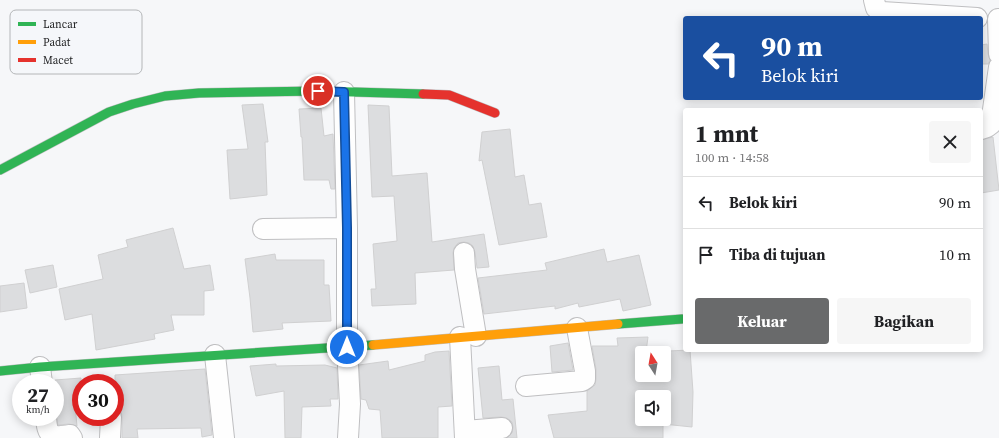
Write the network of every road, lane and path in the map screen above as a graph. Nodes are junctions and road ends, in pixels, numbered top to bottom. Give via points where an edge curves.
1 (874, 0) edge
2 (945, 16) edge
3 (993, 19) edge
4 (999, 54) edge
5 (999, 67) edge
6 (344, 92) junction
7 (495, 114) dead end
8 (983, 128) edge
9 (0, 170) edge
10 (347, 228) junction
11 (263, 229) dead end
12 (464, 253) dead end
13 (682, 319) dead end
14 (577, 328) junction
15 (468, 337) junction
16 (347, 347) junction
17 (215, 355) junction
18 (1, 367) edge
19 (36, 374) edge
20 (50, 374) edge
21 (526, 386) dead end
22 (47, 426) edge
23 (111, 426) edge
24 (502, 428) dead end
25 (465, 434) edge
26 (72, 438) edge
27 (110, 438) edge
28 (224, 438) edge
29 (348, 438) edge

1 - 2 street via 876,8 882,12
3 - 4 street
5 - 8 street via 991,124
6 - 7 street via 449,95
6 - 9 street via 271,91 165,96 109,112
6 - 10 street
10 - 11 street
10 - 16 street
12 - 15 street
13 - 14 street
14 - 15 street
14 - 21 street via 585,379
15 - 16 street
15 - 25 street
16 - 17 street
16 - 29 street via 350,404
17 - 20 street
17 - 28 street
18 - 19 street
22 - 26 street via 51,436
23 - 27 street
24 - 25 street

